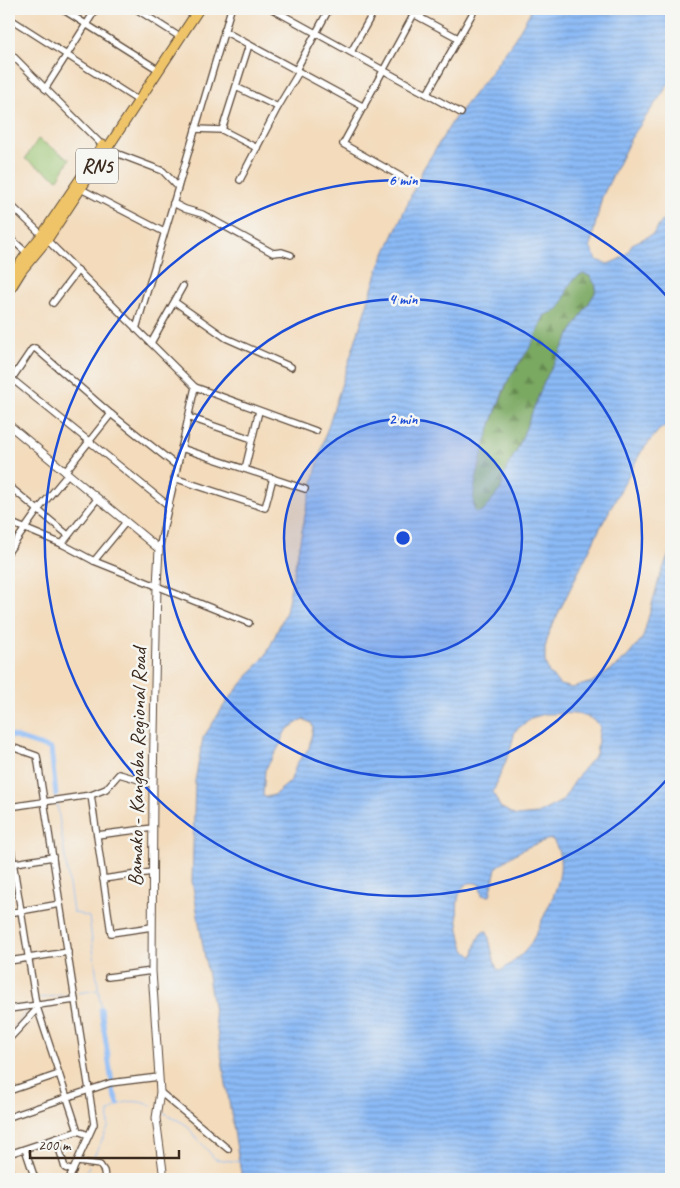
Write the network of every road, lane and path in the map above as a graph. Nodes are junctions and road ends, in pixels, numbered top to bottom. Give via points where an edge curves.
1 (11, 9) edge
2 (62, 9) edge
3 (96, 9) edge
4 (136, 9) edge
5 (192, 9) edge
6 (199, 9) edge
7 (231, 9) edge
8 (272, 9) edge
9 (329, 9) edge
10 (375, 9) edge
11 (404, 9) edge
12 (425, 9) edge
13 (475, 9) edge
14 (282, 11) edge
15 (414, 14) junction
16 (420, 17) junction
17 (9, 18) edge
18 (86, 24) junction
19 (224, 31) junction
20 (316, 33) junction
21 (178, 35) junction
22 (458, 38) junction
23 (249, 45) junction
24 (9, 52) edge
25 (351, 52) junction
26 (66, 55) junction
27 (154, 67) junction
28 (384, 70) junction
29 (298, 71) junction
30 (236, 86) junction
31 (45, 90) junction
32 (427, 94) junction
33 (134, 98) junction
34 (278, 107) junction
35 (364, 107) junction
36 (461, 112) dead end
37 (195, 129) junction
38 (222, 130) junction
39 (105, 148) junction
40 (257, 148) junction
41 (240, 180) dead end
42 (407, 180) dead end
43 (178, 187) junction
44 (82, 189) junction
45 (9, 203) edge
46 (173, 203) junction
47 (164, 232) junction
48 (9, 237) edge
49 (45, 237) junction
50 (27, 253) junction
51 (291, 255) dead end
52 (78, 270) junction
53 (9, 280) edge
54 (183, 286) dead end
55 (9, 291) edge
56 (175, 302) junction
57 (53, 303) dead end
58 (136, 329) junction
59 (150, 343) junction
60 (290, 367) dead end
61 (10, 381) edge
62 (195, 387) junction
63 (259, 410) junction
64 (111, 414) junction
65 (188, 417) junction
66 (9, 425) edge
67 (316, 431) dead end
68 (252, 439) junction
69 (89, 441) junction
70 (181, 448) junction
71 (177, 466) junction
72 (245, 469) junction
73 (66, 473) junction
74 (174, 478) junction
75 (273, 478) junction
76 (9, 486) edge
77 (305, 489) dead end
78 (98, 498) junction
79 (169, 506) junction
80 (38, 510) junction
81 (9, 522) edge
82 (126, 522) junction
83 (24, 529) junction
84 (68, 536) junction
85 (62, 544) junction
86 (160, 549) junction
87 (9, 551) edge
88 (94, 561) junction
89 (157, 586) junction
90 (249, 623) dead end
91 (9, 746) edge
92 (153, 784) junction
93 (91, 794) junction
94 (44, 802) junction
95 (9, 807) edge
96 (153, 828) junction
97 (97, 835) junction
98 (9, 837) edge
99 (53, 857) junction
100 (11, 864) edge
101 (152, 872) junction
102 (103, 878) junction
103 (60, 904) junction
104 (20, 911) junction
105 (9, 912) edge
106 (152, 927) junction
107 (68, 952) junction
108 (28, 958) junction
109 (9, 961) edge
110 (152, 971) junction
111 (108, 977) dead end
112 (75, 1000) junction
113 (36, 1007) junction
114 (9, 1009) edge
115 (9, 1039) edge
116 (59, 1074) junction
117 (159, 1077) junction
118 (89, 1090) junction
119 (9, 1091) edge
120 (159, 1096) junction
121 (67, 1097) junction
122 (9, 1117) edge
123 (78, 1131) junction
124 (88, 1135) junction
125 (56, 1138) junction
126 (24, 1149) junction
127 (228, 1149) dead end
128 (9, 1154) edge
129 (78, 1162) junction
130 (9, 1169) edge
131 (73, 1171) junction
132 (12, 1179) edge
133 (35, 1179) edge
134 (69, 1179) edge
135 (105, 1179) edge
136 (164, 1179) edge

1 - 17 street
2 - 18 street
3 - 18 street
4 - 21 street
5 - 21 highway, RN5
6 - 21 highway, RN5
7 - 19 street
8 - 14 street
9 - 20 street
10 - 25 street
11 - 15 street
12 - 16 street
13 - 22 street
14 - 20 street
15 - 16 street
15 - 28 street
16 - 22 street
17 - 26 street
18 - 26 street
18 - 27 street
19 - 23 street
19 - 37 street
20 - 25 street
20 - 29 street
21 - 27 highway, RN5
21 - 39 highway, RN5
22 - 32 street
23 - 29 street
23 - 30 street
24 - 31 street
25 - 28 street
26 - 31 street
26 - 33 street
27 - 33 highway, RN5
28 - 32 street
28 - 35 street
29 - 34 street
29 - 35 street
30 - 34 street
30 - 38 street
31 - 39 street
32 - 36 street
33 - 39 highway, RN5
34 - 40 street
35 - 42 street via 343,144
37 - 38 street
37 - 43 street
38 - 40 street
39 - 43 street via 163,171
39 - 44 highway, RN5
39 - 49 highway, RN5
40 - 41 street
43 - 46 street
44 - 47 street
44 - 49 highway, RN5
45 - 49 street
46 - 47 street
46 - 51 street via 202,214 273,253
47 - 58 street
48 - 50 street
49 - 50 highway, RN5
49 - 52 street
49 - 55 highway, RN5
50 - 53 highway, RN5
52 - 57 street
52 - 58 street
54 - 56 street
56 - 59 street
56 - 60 street via 226,338
58 - 59 street
59 - 62 street
61 - 64 street via 35,348
61 - 69 street
62 - 63 street
62 - 65 street
63 - 67 street
63 - 68 street
64 - 69 street
64 - 71 street
65 - 68 street
65 - 70 street
66 - 73 street
68 - 72 street
69 - 73 street
69 - 79 street
70 - 71 street
70 - 72 street
71 - 74 street
72 - 75 street
73 - 78 street
73 - 80 street
74 - 75 street via 265,508
74 - 79 street
75 - 77 street
76 - 80 street
78 - 82 street
78 - 84 street
79 - 86 street
80 - 83 street
80 - 84 street
81 - 83 street
82 - 86 street
82 - 88 street
83 - 85 street
83 - 87 street
84 - 85 street
85 - 88 street
86 - 89 street, Bamako - Kangaba Regional Road
88 - 89 street
89 - 90 street
89 - 92 street, Bamako - Kangaba Regional Road
91 - 94 street via 37,756
92 - 93 street via 119,774 106,789
92 - 96 street, Bamako - Kangaba Regional Road
93 - 94 street
93 - 97 street
94 - 95 street
94 - 99 street
96 - 97 street
96 - 101 street, Bamako - Kangaba Regional Road
97 - 102 street
98 - 100 street
99 - 100 street
99 - 103 street
100 - 104 street
101 - 102 street
101 - 106 street, Bamako - Kangaba Regional Road
102 - 106 street via 112,933
103 - 104 street
103 - 107 street
104 - 105 street
104 - 108 street
106 - 110 street, Bamako - Kangaba Regional Road
107 - 108 street
107 - 112 street
108 - 109 street
108 - 113 street
110 - 111 street
110 - 117 street, Bamako - Kangaba Regional Road
112 - 113 street
112 - 118 street
113 - 114 street
113 - 115 street
113 - 116 street
116 - 119 street
116 - 121 street
117 - 118 street via 120,1081
117 - 120 street, Bamako - Kangaba Regional Road
118 - 121 street
118 - 124 street via 94,1124
120 - 127 street
120 - 136 street, Bamako - Kangaba Regional Road via 158,1134
121 - 122 street
121 - 123 street
123 - 124 street
123 - 125 street
124 - 129 street
125 - 126 street
125 - 131 street via 65,1168
126 - 128 street
126 - 133 street
129 - 131 street
129 - 135 street via 97,1163 104,1171
130 - 132 street
131 - 134 street

